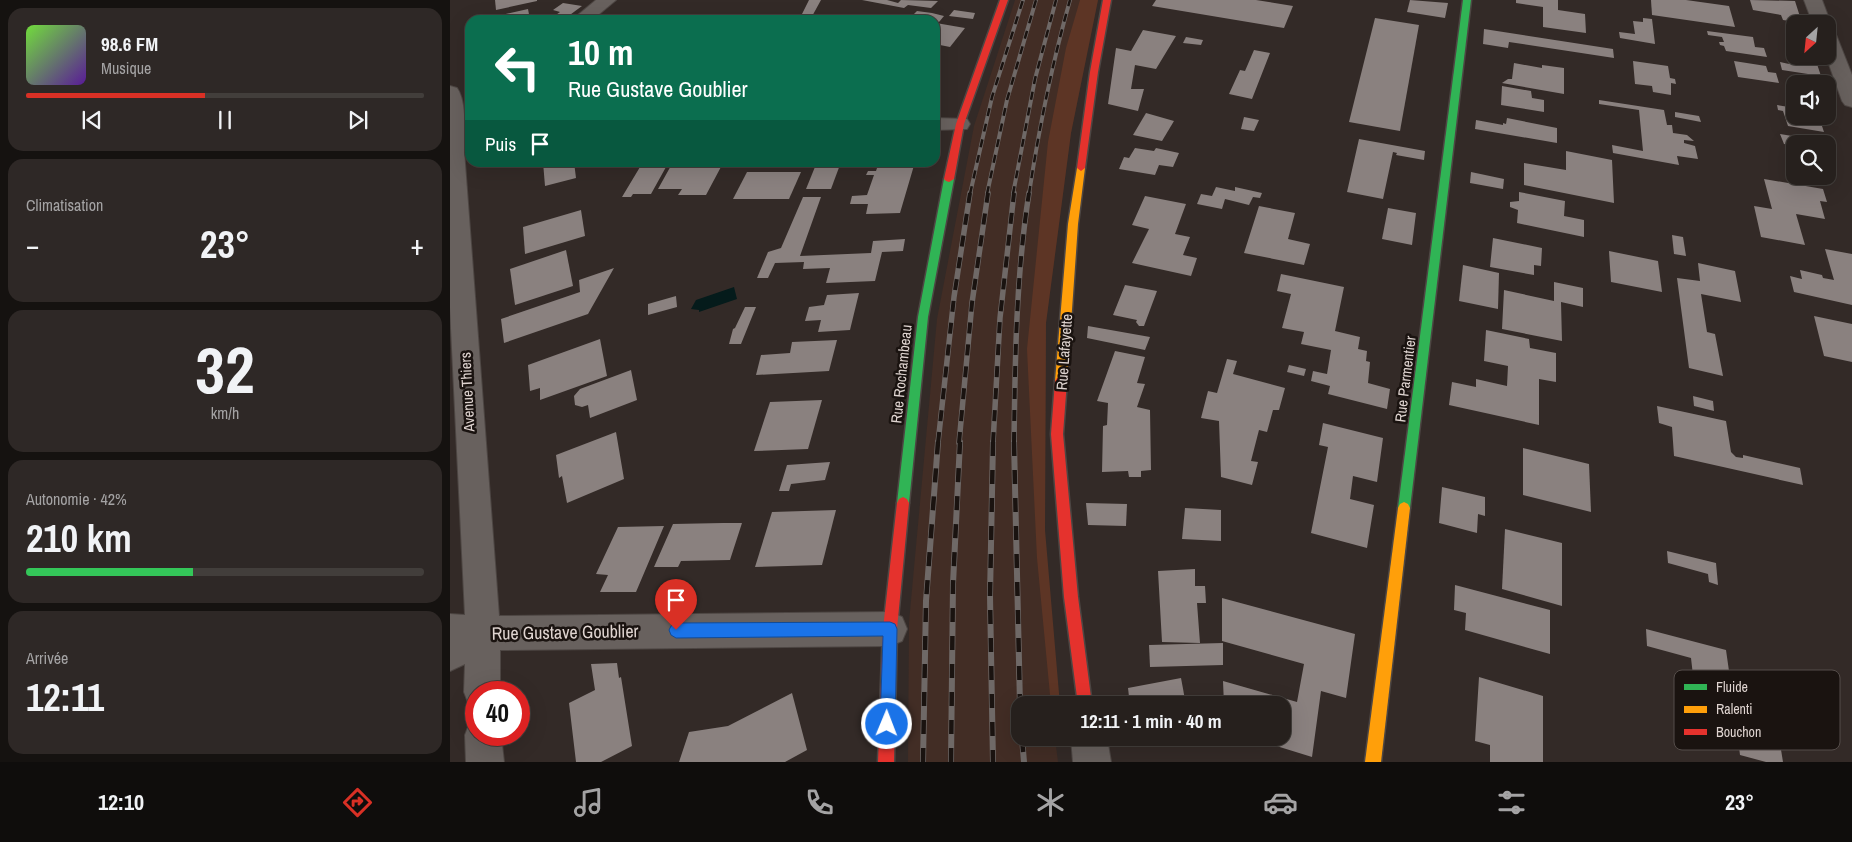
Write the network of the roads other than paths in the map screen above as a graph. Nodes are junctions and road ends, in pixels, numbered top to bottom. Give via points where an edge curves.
1 (607, 0) edge
2 (1004, 0) edge
3 (1107, 0) edge
4 (1467, 0) edge
5 (1813, 0) edge
6 (588, 15) edge
7 (1819, 15) edge
8 (1836, 58) edge
9 (450, 92) edge
10 (1852, 101) edge
11 (461, 116) edge
12 (940, 124) edge
13 (960, 124) junction
14 (890, 629) junction
15 (466, 632) edge
16 (450, 654) edge
17 (479, 681) edge
18 (1083, 696) edge
19 (484, 746) edge
20 (1090, 746) edge
21 (485, 762) edge
22 (886, 762) edge
23 (1092, 762) edge
24 (1373, 762) edge

1 - 6 street
2 - 13 street, Rue Rochambeau
3 - 18 street, Rue Lafayette via 1073,224 1057,434
4 - 24 street, Rue Parmentier
5 - 7 street
8 - 10 street
9 - 11 street, Avenue Thiers
11 - 15 street, Avenue Thiers via 453,150
12 - 13 street
13 - 14 street, Rue Rochambeau via 922,317
14 - 15 street, Rue Gustave Goublier
14 - 22 street, Rue Rochambeau
15 - 16 street
15 - 17 street, Avenue Thiers
19 - 21 street
20 - 23 street

